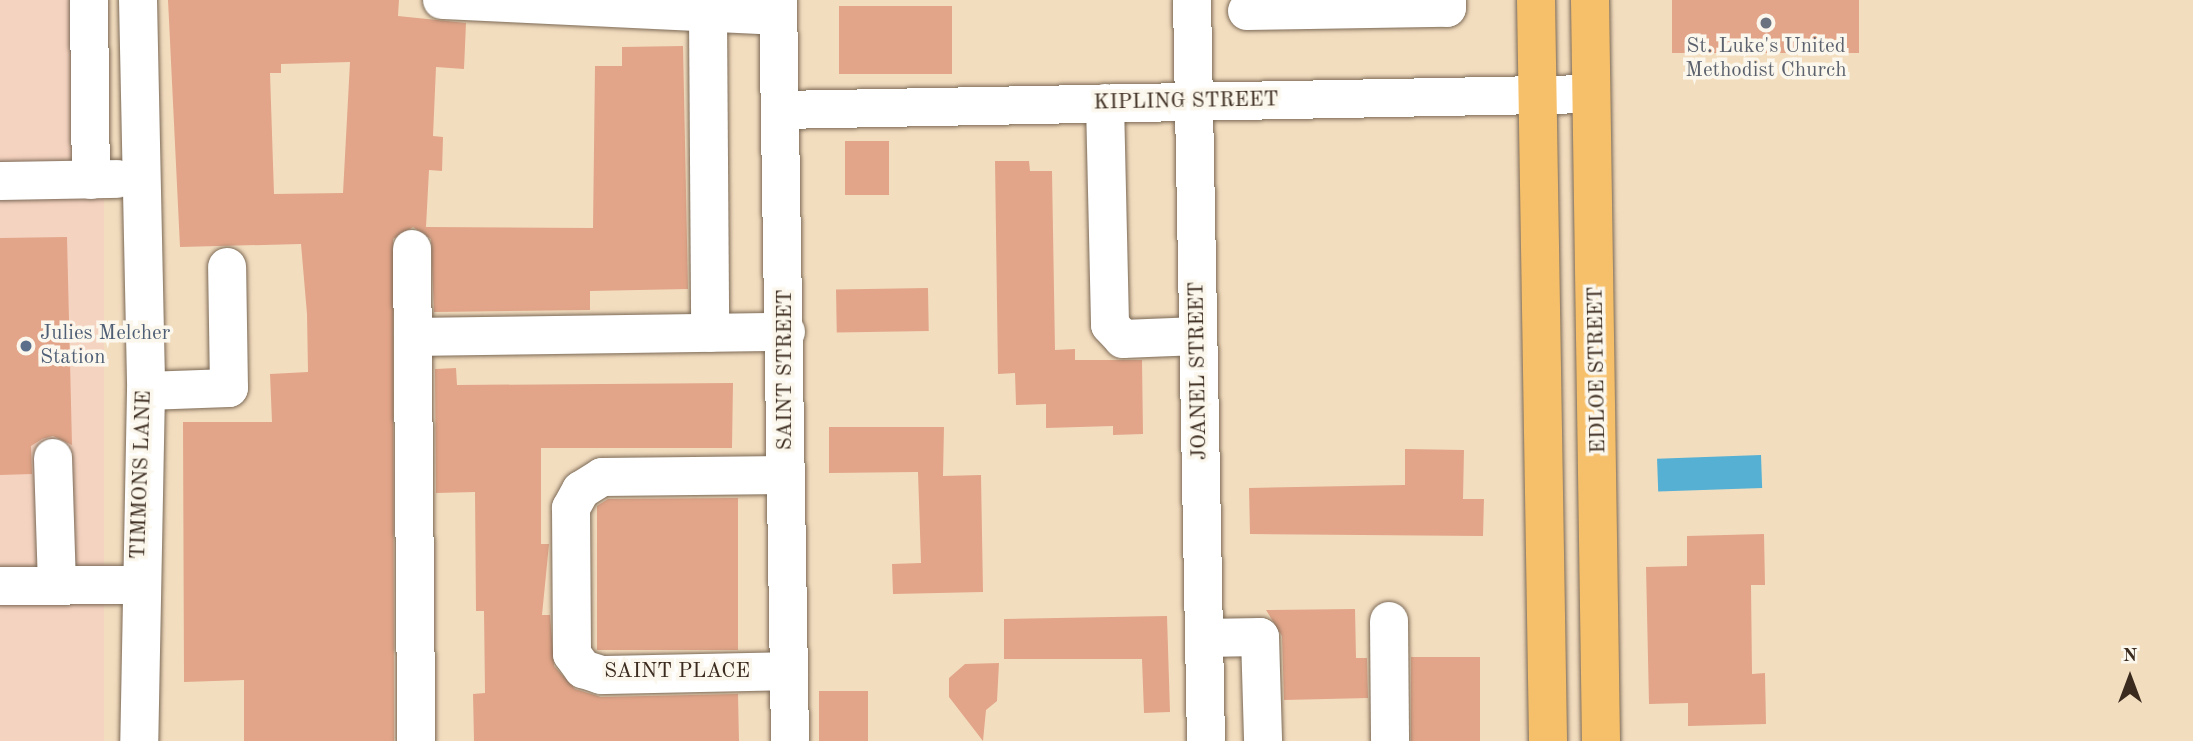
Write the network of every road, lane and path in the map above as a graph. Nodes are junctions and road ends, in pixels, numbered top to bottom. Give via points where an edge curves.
1 (89, 0) edge
2 (138, 0) edge
3 (442, 0) edge
4 (1192, 0) edge
5 (1447, 0) edge
6 (1536, 0) edge
7 (1591, 0) edge
8 (778, 8) edge
9 (1247, 11) dead end
10 (708, 17) junction
11 (1591, 94) junction
12 (1539, 95) junction
13 (1194, 102) junction
14 (1105, 103) junction
15 (781, 110) junction
16 (141, 179) junction
17 (92, 180) junction
18 (0, 181) edge
19 (412, 249) dead end
20 (227, 267) dead end
21 (786, 332) junction
22 (710, 333) junction
23 (1198, 336) junction
24 (413, 337) junction
25 (146, 391) junction
26 (1599, 397) junction
27 (1544, 398) junction
28 (53, 458) dead end
29 (786, 475) junction
30 (138, 585) junction
31 (0, 586) edge
32 (57, 586) junction
33 (1388, 621) dead end
34 (1204, 638) junction
35 (789, 671) junction
36 (139, 741) edge
37 (416, 741) edge
38 (790, 741) edge
39 (1206, 741) edge
40 (1263, 741) edge
41 (1390, 741) edge
42 (1548, 741) edge
43 (1601, 741) edge

1 - 17 street
2 - 16 street, TIMMONS LANE
3 - 10 street
4 - 13 street, JOANEL STREET
5 - 9 street via 1447,8
6 - 12 main road
7 - 11 main road, EDLOE STREET
8 - 10 street
8 - 15 street, SAINT STREET
10 - 22 street
11 - 12 street, KIPLING STREET
11 - 26 main road, EDLOE STREET
12 - 13 street, KIPLING STREET
12 - 27 main road
13 - 14 street, KIPLING STREET
13 - 23 street, JOANEL STREET
14 - 15 street, KIPLING STREET
14 - 23 street via 1110,325 1123,338
15 - 21 street, SAINT STREET
16 - 17 street
16 - 25 street, TIMMONS LANE
17 - 18 street
19 - 24 street
20 - 25 street via 229,388
21 - 22 street
21 - 29 street, SAINT STREET
22 - 24 street
23 - 34 street, JOANEL STREET
24 - 37 street
25 - 30 street, TIMMONS LANE
26 - 27 main road
26 - 43 main road, EDLOE STREET
27 - 42 main road
28 - 32 street
29 - 35 street, SAINT STREET
29 - 35 street, SAINT PLACE via 601,477 581,489 570,508 572,640 583,669 601,675
30 - 32 street
30 - 36 street, TIMMONS LANE
31 - 32 street
33 - 41 street
34 - 39 street, JOANEL STREET
34 - 40 street via 1260,637
35 - 38 street, SAINT STREET

